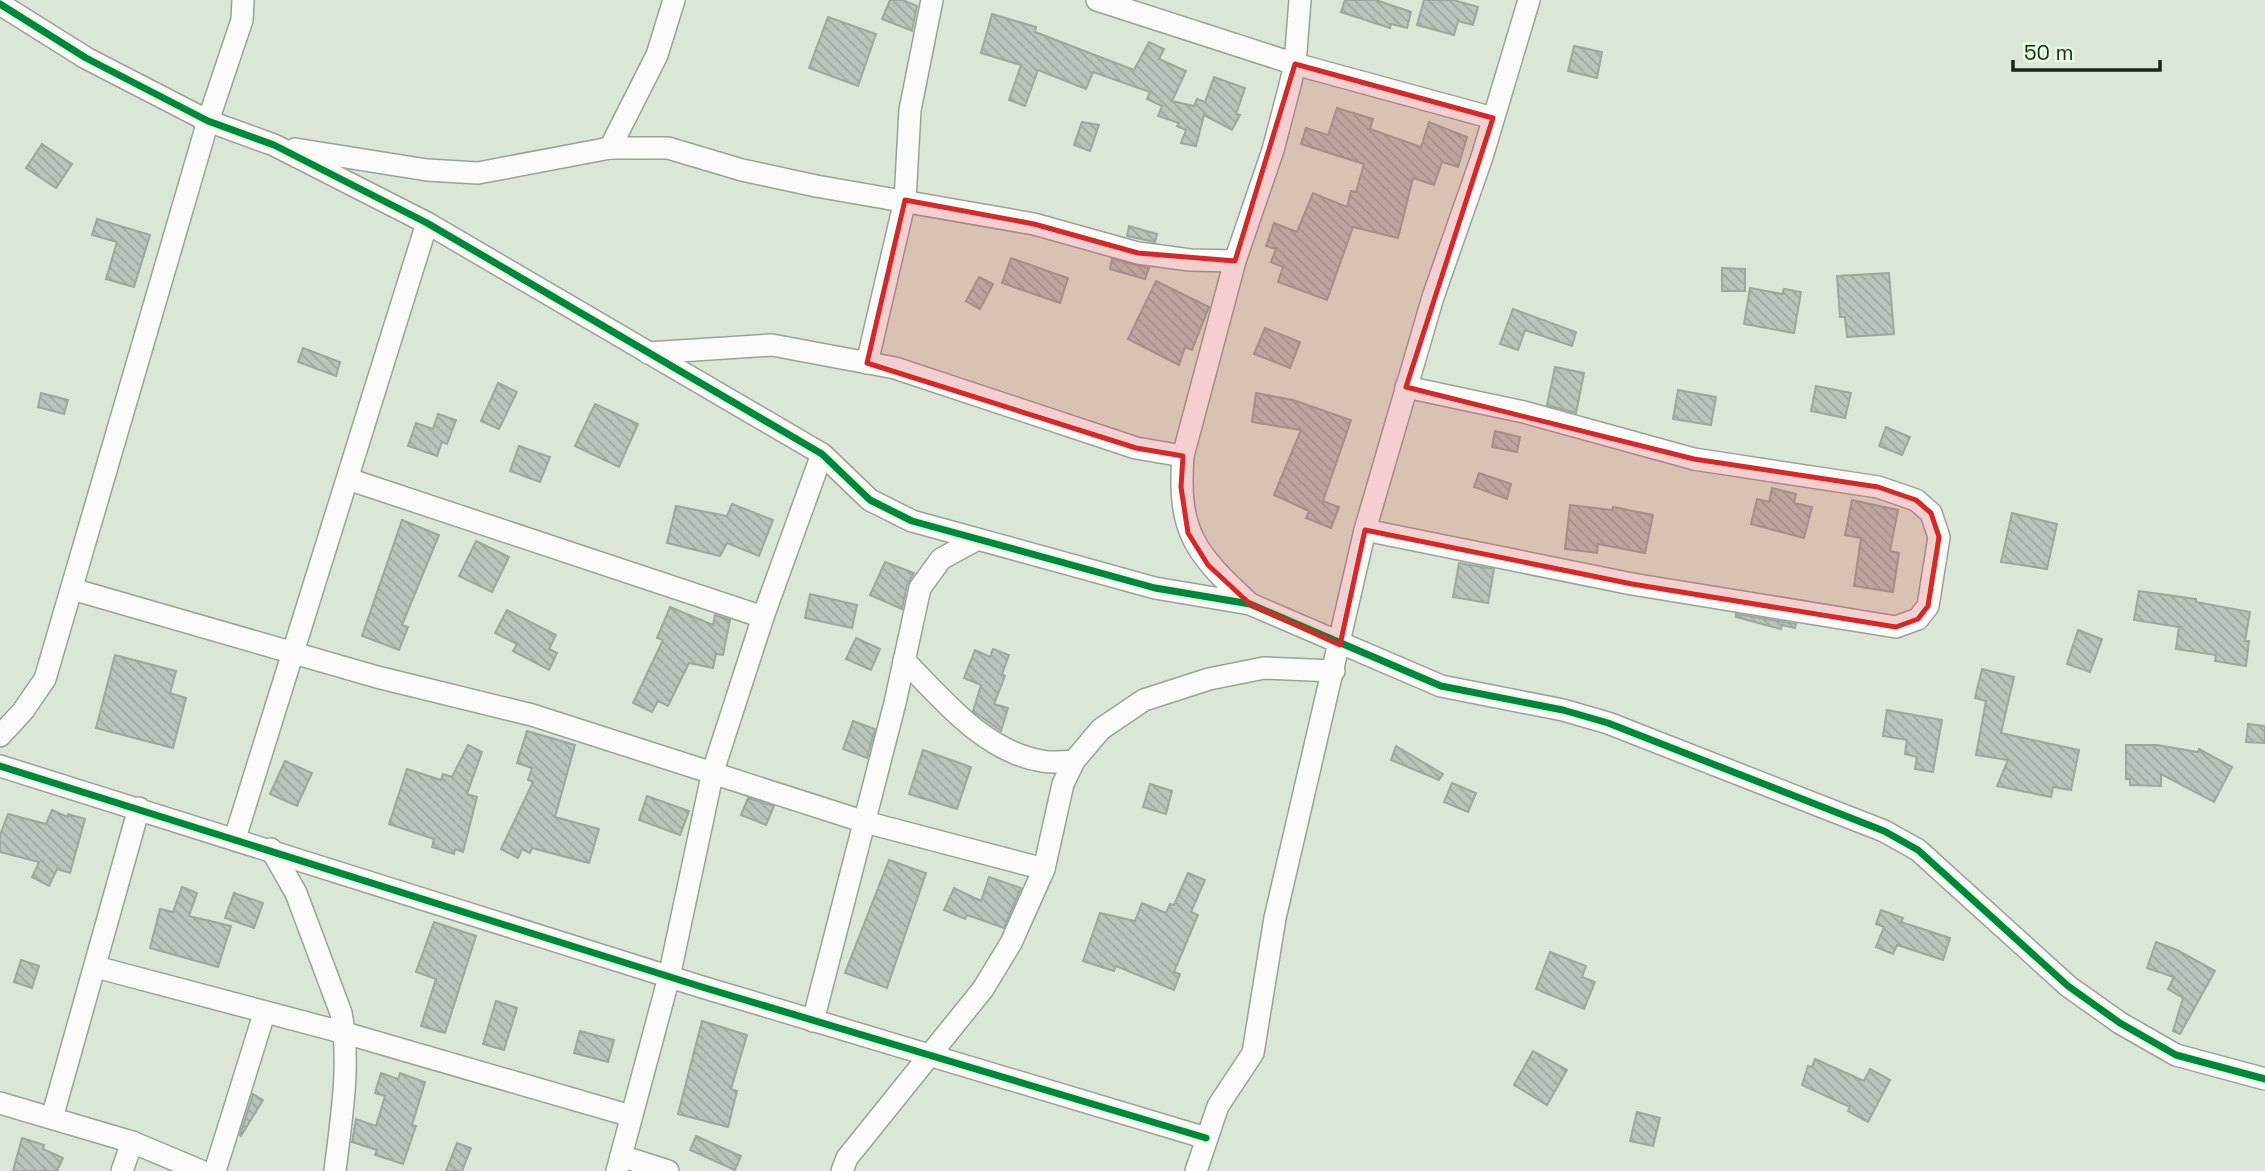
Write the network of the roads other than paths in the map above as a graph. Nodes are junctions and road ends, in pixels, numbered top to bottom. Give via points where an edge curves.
1 (243, 0) edge
2 (674, 0) edge
3 (932, 0) edge
4 (1097, 0) edge
5 (1300, 0) edge
6 (1529, 0) edge
7 (1119, 3) edge
8 (0, 4) edge
9 (1295, 64) junction
10 (1493, 118) junction
11 (208, 121) junction
12 (274, 145) junction
13 (610, 148) junction
14 (905, 200) junction
15 (428, 223) junction
16 (1235, 261) junction
17 (648, 353) junction
18 (867, 363) junction
19 (1406, 387) junction
20 (821, 454) junction
21 (1184, 456) junction
22 (348, 480) junction
23 (1366, 530) junction
24 (976, 540) junction
25 (72, 589) junction
26 (1250, 604) junction
27 (763, 617) junction
28 (1340, 645) junction
29 (294, 653) junction
30 (904, 660) junction
31 (1334, 671) junction
32 (0, 736) edge
33 (1074, 761) junction
34 (0, 766) edge
35 (713, 771) junction
36 (139, 808) junction
37 (865, 821) junction
38 (235, 838) junction
39 (271, 849) junction
40 (1044, 869) junction
41 (96, 967) junction
42 (668, 976) junction
43 (264, 1014) junction
44 (813, 1021) junction
45 (345, 1033) junction
46 (928, 1055) junction
47 (2265, 1079) edge
48 (0, 1103) edge
49 (631, 1116) junction
50 (52, 1118) junction
51 (1206, 1138) junction
52 (132, 1142) junction
53 (619, 1164) edge
54 (122, 1171) edge
55 (201, 1171) edge
56 (215, 1171) edge
57 (335, 1171) edge
58 (668, 1171) edge
59 (842, 1171) edge
60 (1196, 1171) edge

1 - 11 street via 242,20
2 - 13 street via 657,55
3 - 14 street via 910,110
4 - 7 street
5 - 9 street
6 - 10 street
7 - 9 street
8 - 11 street via 86,58
9 - 10 street
9 - 16 street via 1273,150
10 - 19 street
11 - 12 street
11 - 25 street
12 - 13 street via 379,164 478,173
12 - 15 street
13 - 14 street via 668,148 816,186
14 - 16 street via 1034,224 1138,253
14 - 18 street
15 - 17 street
15 - 22 street
16 - 21 street
17 - 18 street via 772,345
17 - 20 street
18 - 21 street via 895,368 1136,448
19 - 23 street
19 - 23 street via 1524,412 1694,459 1878,487 1916,500 1931,513 1939,537 1928,606 1917,619 1896,627 1632,584
20 - 24 street via 870,500 912,521
20 - 27 street
21 - 26 street via 1181,487 1188,533 1208,565
22 - 27 street
22 - 29 street
23 - 28 street
24 - 26 street via 1155,588
24 - 30 street via 941,559 920,588
25 - 29 street
25 - 32 street via 45,679
26 - 28 street
27 - 35 street
28 - 31 street
28 - 47 street via 1441,687 1608,723 1884,831 1918,850 2068,986 2120,1023 2176,1055
29 - 35 street via 532,715
29 - 38 street
30 - 33 street via 961,717 997,744 1042,762
30 - 37 street
31 - 33 street via 1264,668 1209,679 1144,700 1101,729
31 - 51 street via 1275,918 1253,1053 1218,1106
33 - 40 street via 1055,811
34 - 36 street
35 - 37 street
35 - 42 street
36 - 38 street
36 - 41 street
37 - 40 street
37 - 44 street
38 - 39 street
39 - 42 street
39 - 45 street via 296,893
40 - 46 street via 1012,943 983,989
41 - 43 street
41 - 50 street
42 - 44 street
42 - 49 street
43 - 45 street
43 - 56 street
44 - 46 street
45 - 49 street
45 - 57 street
46 - 51 street
46 - 59 street via 846,1158
48 - 50 street
49 - 53 street
50 - 52 street
51 - 60 street
52 - 54 street
52 - 55 street
53 - 58 street

